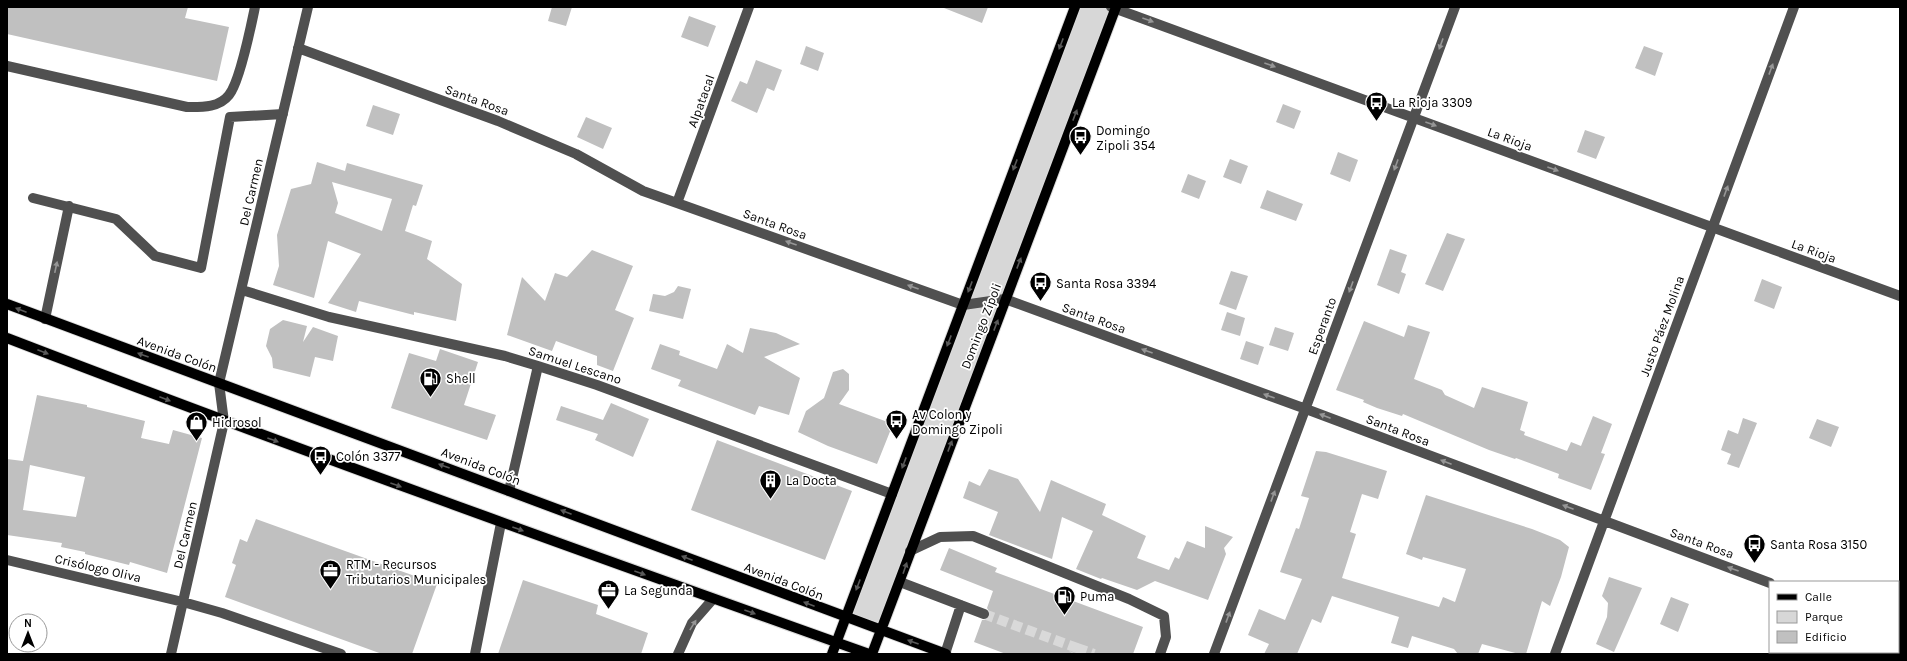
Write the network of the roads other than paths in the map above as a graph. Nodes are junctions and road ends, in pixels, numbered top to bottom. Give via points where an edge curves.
1 (255, 7) edge
2 (308, 7) edge
3 (749, 7) edge
4 (1075, 7) edge
5 (1455, 7) edge
6 (1794, 7) edge
7 (1114, 8) edge
8 (298, 48) junction
9 (7, 66) edge
10 (283, 114) junction
11 (1414, 117) junction
12 (33, 198) dead end
13 (677, 203) junction
14 (69, 206) junction
15 (1712, 227) junction
16 (242, 290) junction
17 (1900, 296) edge
18 (1005, 299) junction
19 (7, 304) edge
20 (963, 305) junction
21 (45, 318) junction
22 (7, 338) edge
23 (538, 366) junction
24 (219, 383) junction
25 (1306, 409) junction
26 (224, 422) junction
27 (510, 491) junction
28 (892, 494) junction
29 (1604, 521) junction
30 (501, 523) junction
31 (910, 551) junction
32 (7, 560) edge
33 (900, 582) junction
34 (1769, 583) edge
35 (713, 599) junction
36 (183, 602) junction
37 (962, 605) junction
38 (984, 614) tunnel mouth
39 (845, 618) junction
40 (881, 631) junction
41 (836, 643) junction
42 (171, 654) edge
43 (340, 654) edge
44 (475, 654) edge
45 (678, 654) edge
46 (832, 654) edge
47 (869, 654) edge
48 (872, 654) edge
49 (945, 654) edge
50 (1160, 654) edge
51 (1214, 654) edge
52 (1555, 654) edge

1 - 9 street via 237,80 229,96 209,107 186,107
2 - 8 street, Del Carmen
3 - 13 street, Alpatacal
4 -> 20 main road, Domingo Zípoli
5 -> 11 street, Esperanto
15 -> 6 street, Justo Páez Molina
7 -> 11 street, La Rioja
18 -> 7 main road, Domingo Zípoli
8 - 10 street, Del Carmen
8 - 13 street, Santa Rosa via 498,121 576,154 643,190
10 - 14 street via 230,117 201,268 154,256 116,219
10 - 16 street, Del Carmen
11 -> 15 street, La Rioja
11 -> 25 street, Esperanto
12 - 14 street
20 -> 13 street, Santa Rosa
21 -> 14 street
15 - 17 street, La Rioja
15 - 29 street, Justo Páez Molina
16 - 23 street, Samuel Lescano via 307,311 505,356
16 - 24 street, Del Carmen
18 - 20 street, Santa Rosa
25 -> 18 street, Santa Rosa
31 -> 18 main road, Domingo Zípoli
21 -> 19 main road, Avenida Colón
20 -> 28 main road, Domingo Zípoli
24 -> 21 main road, Avenida Colón
22 -> 26 main road
23 - 27 street
23 - 28 street, Samuel Lescano via 597,385
24 - 26 street
27 -> 24 main road, Avenida Colón
29 -> 25 street, Santa Rosa
51 -> 25 street, Esperanto
26 -> 30 main road
26 - 36 street, Del Carmen
39 -> 27 main road, Avenida Colón
28 -> 39 main road, Domingo Zípoli
34 -> 29 street, Santa Rosa
29 - 52 street, Justo Páez Molina
30 -> 35 main road
30 - 44 street
33 -> 31 main road, Domingo Zípoli
31 - 50 street via 940,537 973,536 1129,599 1164,616 1166,637
32 - 36 street, Crisólogo Oliva
33 - 37 street
33 - 40 main road, Domingo Zípoli
35 -> 41 main road
45 -> 35 street via 692,623
36 - 42 street, Del Carmen
36 - 43 street, Crisólogo Oliva via 222,612
37 - 38 street
37 - 49 street
39 - 40 main road, Avenida Colón
39 - 41 main road, Domingo Zípoli
40 - 48 main road, Domingo Zípoli
49 -> 40 main road, Avenida Colón
41 - 46 main road, Domingo Zípoli
41 - 47 main road

